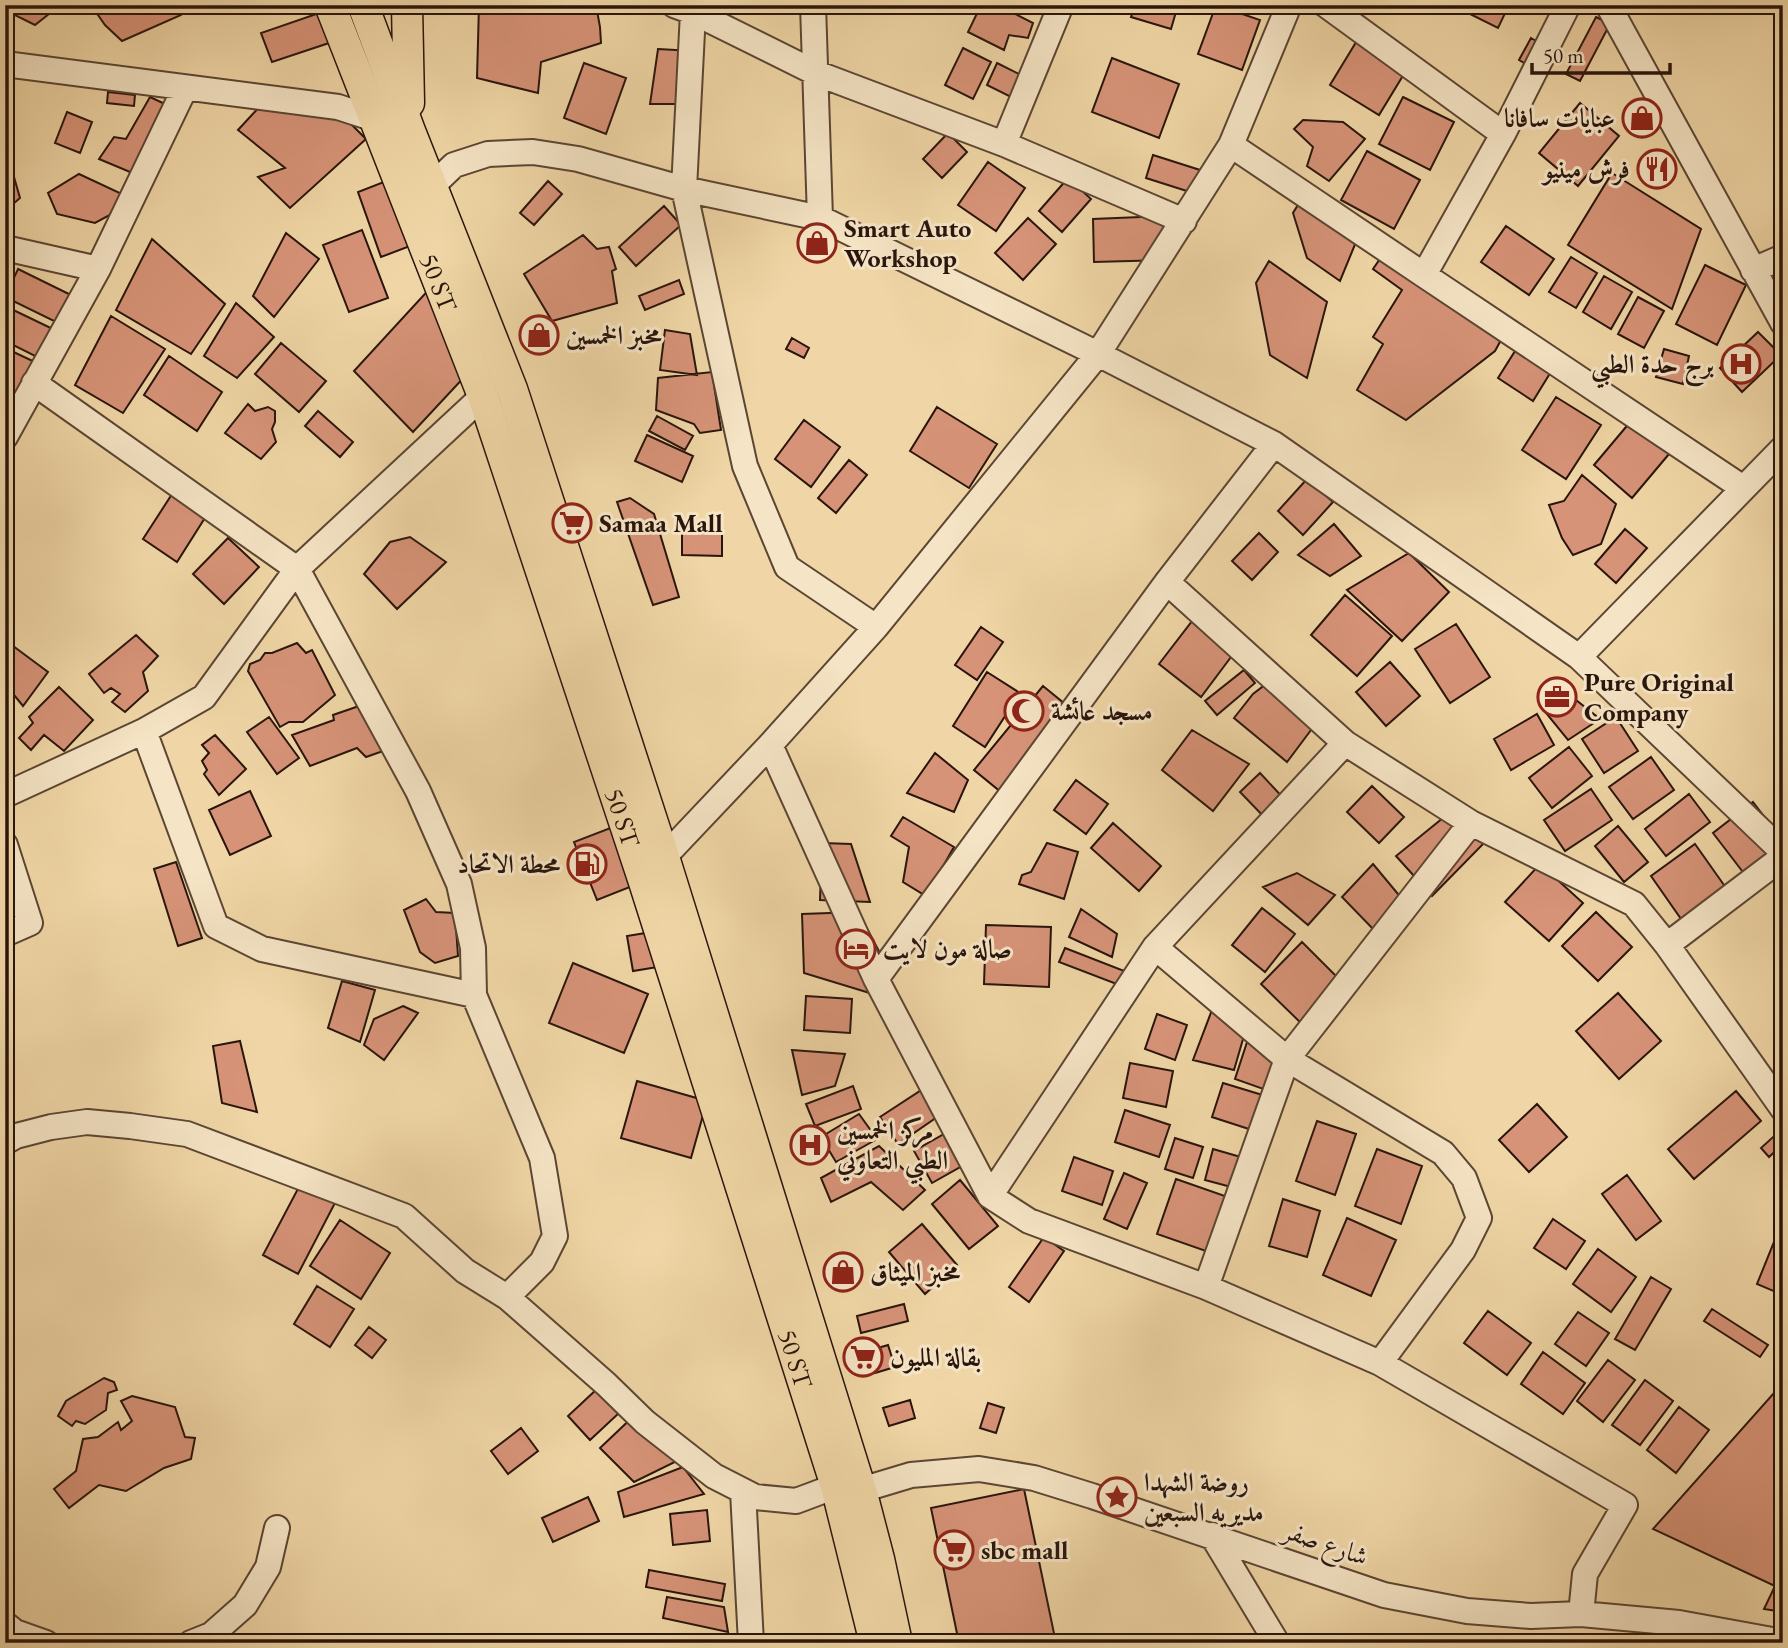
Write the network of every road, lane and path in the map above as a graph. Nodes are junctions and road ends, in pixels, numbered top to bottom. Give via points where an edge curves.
1 (330, 5) edge
2 (363, 5) edge
3 (407, 5) edge
4 (813, 5) edge
5 (1061, 5) edge
6 (1289, 5) edge
7 (1326, 5) edge
8 (1568, 5) edge
9 (1608, 5) edge
10 (683, 9) edge
11 (5, 64) edge
12 (816, 73) junction
13 (185, 88) junction
14 (375, 120) junction
15 (410, 131) junction
16 (1503, 134) junction
17 (1004, 144) junction
18 (1231, 145) junction
19 (432, 186) junction
20 (684, 188) junction
21 (820, 218) junction
22 (1184, 221) junction
23 (5, 248) edge
24 (1783, 257) edge
25 (98, 269) junction
26 (1753, 270) junction
27 (1424, 275) junction
28 (1783, 323) edge
29 (1098, 354) junction
30 (34, 383) junction
31 (483, 396) junction
32 (5, 437) edge
33 (1274, 444) junction
34 (1783, 448) edge
35 (1743, 488) junction
36 (297, 569) junction
37 (1167, 582) junction
38 (876, 627) junction
39 (1579, 657) junction
40 (144, 731) junction
41 (1345, 743) junction
42 (770, 745) junction
43 (624, 779) junction
44 (5, 796) edge
45 (1471, 823) junction
46 (5, 845) edge
47 (1783, 852) edge
48 (664, 857) junction
49 (1783, 857) edge
50 (5, 934) edge
51 (1667, 945) junction
52 (1155, 947) junction
53 (876, 979) junction
54 (474, 995) junction
55 (1287, 1059) junction
56 (1783, 1109) edge
57 (5, 1142) edge
58 (990, 1196) junction
59 (1206, 1287) junction
60 (507, 1297) junction
61 (1380, 1363) junction
62 (848, 1488) junction
63 (743, 1491) junction
64 (276, 1528) dead end
65 (1212, 1535) junction
66 (1581, 1614) junction
67 (5, 1624) edge
68 (1776, 1642) edge
69 (46, 1643) edge
70 (191, 1643) edge
71 (751, 1643) edge
72 (875, 1643) edge
73 (897, 1643) edge
74 (1277, 1643) edge

1 - 14 main road, 50 ST
2 - 15 main road, 50 ST
3 - 15 main road
4 - 12 street
5 - 17 street
6 - 18 street
7 - 16 street
8 - 16 street
9 - 26 street
10 - 12 street
10 - 20 street
11 - 13 street
12 - 17 street
12 - 21 street
13 - 14 street via 338,107
13 - 25 street
14 - 31 main road, 50 ST
15 - 19 main road, 50 ST
16 - 27 street
17 - 22 street
18 - 22 street
18 - 27 street
19 - 20 street via 454,165 488,154 533,152 578,159
19 - 43 main road, 50 ST via 512,389
20 - 21 street
20 - 38 street via 745,466 787,566
21 - 29 street
22 - 29 street
23 - 25 street
24 - 26 street
25 - 30 street
26 - 28 street
27 - 35 street
29 - 33 street
29 - 38 street
30 - 32 street
30 - 36 street
31 - 36 street
31 - 43 main road, 50 ST
33 - 37 street
33 - 39 street
34 - 35 street
35 - 39 street
36 - 40 street via 204,697
36 - 54 street via 418,791 459,884 473,948
37 - 41 street
37 - 53 street
38 - 42 street
39 - 47 street
40 - 44 street
40 - 54 street via 216,926 262,949
41 - 45 street
41 - 52 street
42 - 48 street
42 - 53 street
43 - 48 main road, 50 ST
43 - 62 main road, 50 ST
45 - 51 street via 1634,904
45 - 55 street
46 - 50 street via 30,923
48 - 62 main road, 50 ST
49 - 51 street
51 - 56 street
52 - 55 street
52 - 58 street
53 - 58 street
54 - 60 street via 542,1158 555,1236 542,1262
55 - 59 street
55 - 61 street via 1443,1153 1464,1178 1479,1218 1463,1250
57 - 60 street, شارع صفر via 51,1127 87,1122 187,1134 404,1216 465,1271
58 - 59 street via 1029,1221
59 - 61 street
60 - 63 street, شارع صفر via 645,1422 714,1476
61 - 66 street via 1625,1505 1586,1574
62 - 63 street, شارع صفر via 796,1502
62 - 65 street, شارع صفر via 911,1475 979,1469 1034,1478
62 - 72 main road, 50 ST
62 - 73 main road, 50 ST via 879,1559
63 - 71 street
64 - 70 street via 268,1567 245,1605 211,1635
65 - 66 street, شارع صفر via 1384,1595 1467,1611
65 - 74 street
66 - 68 street, شارع صفر via 1679,1623
67 - 69 street

